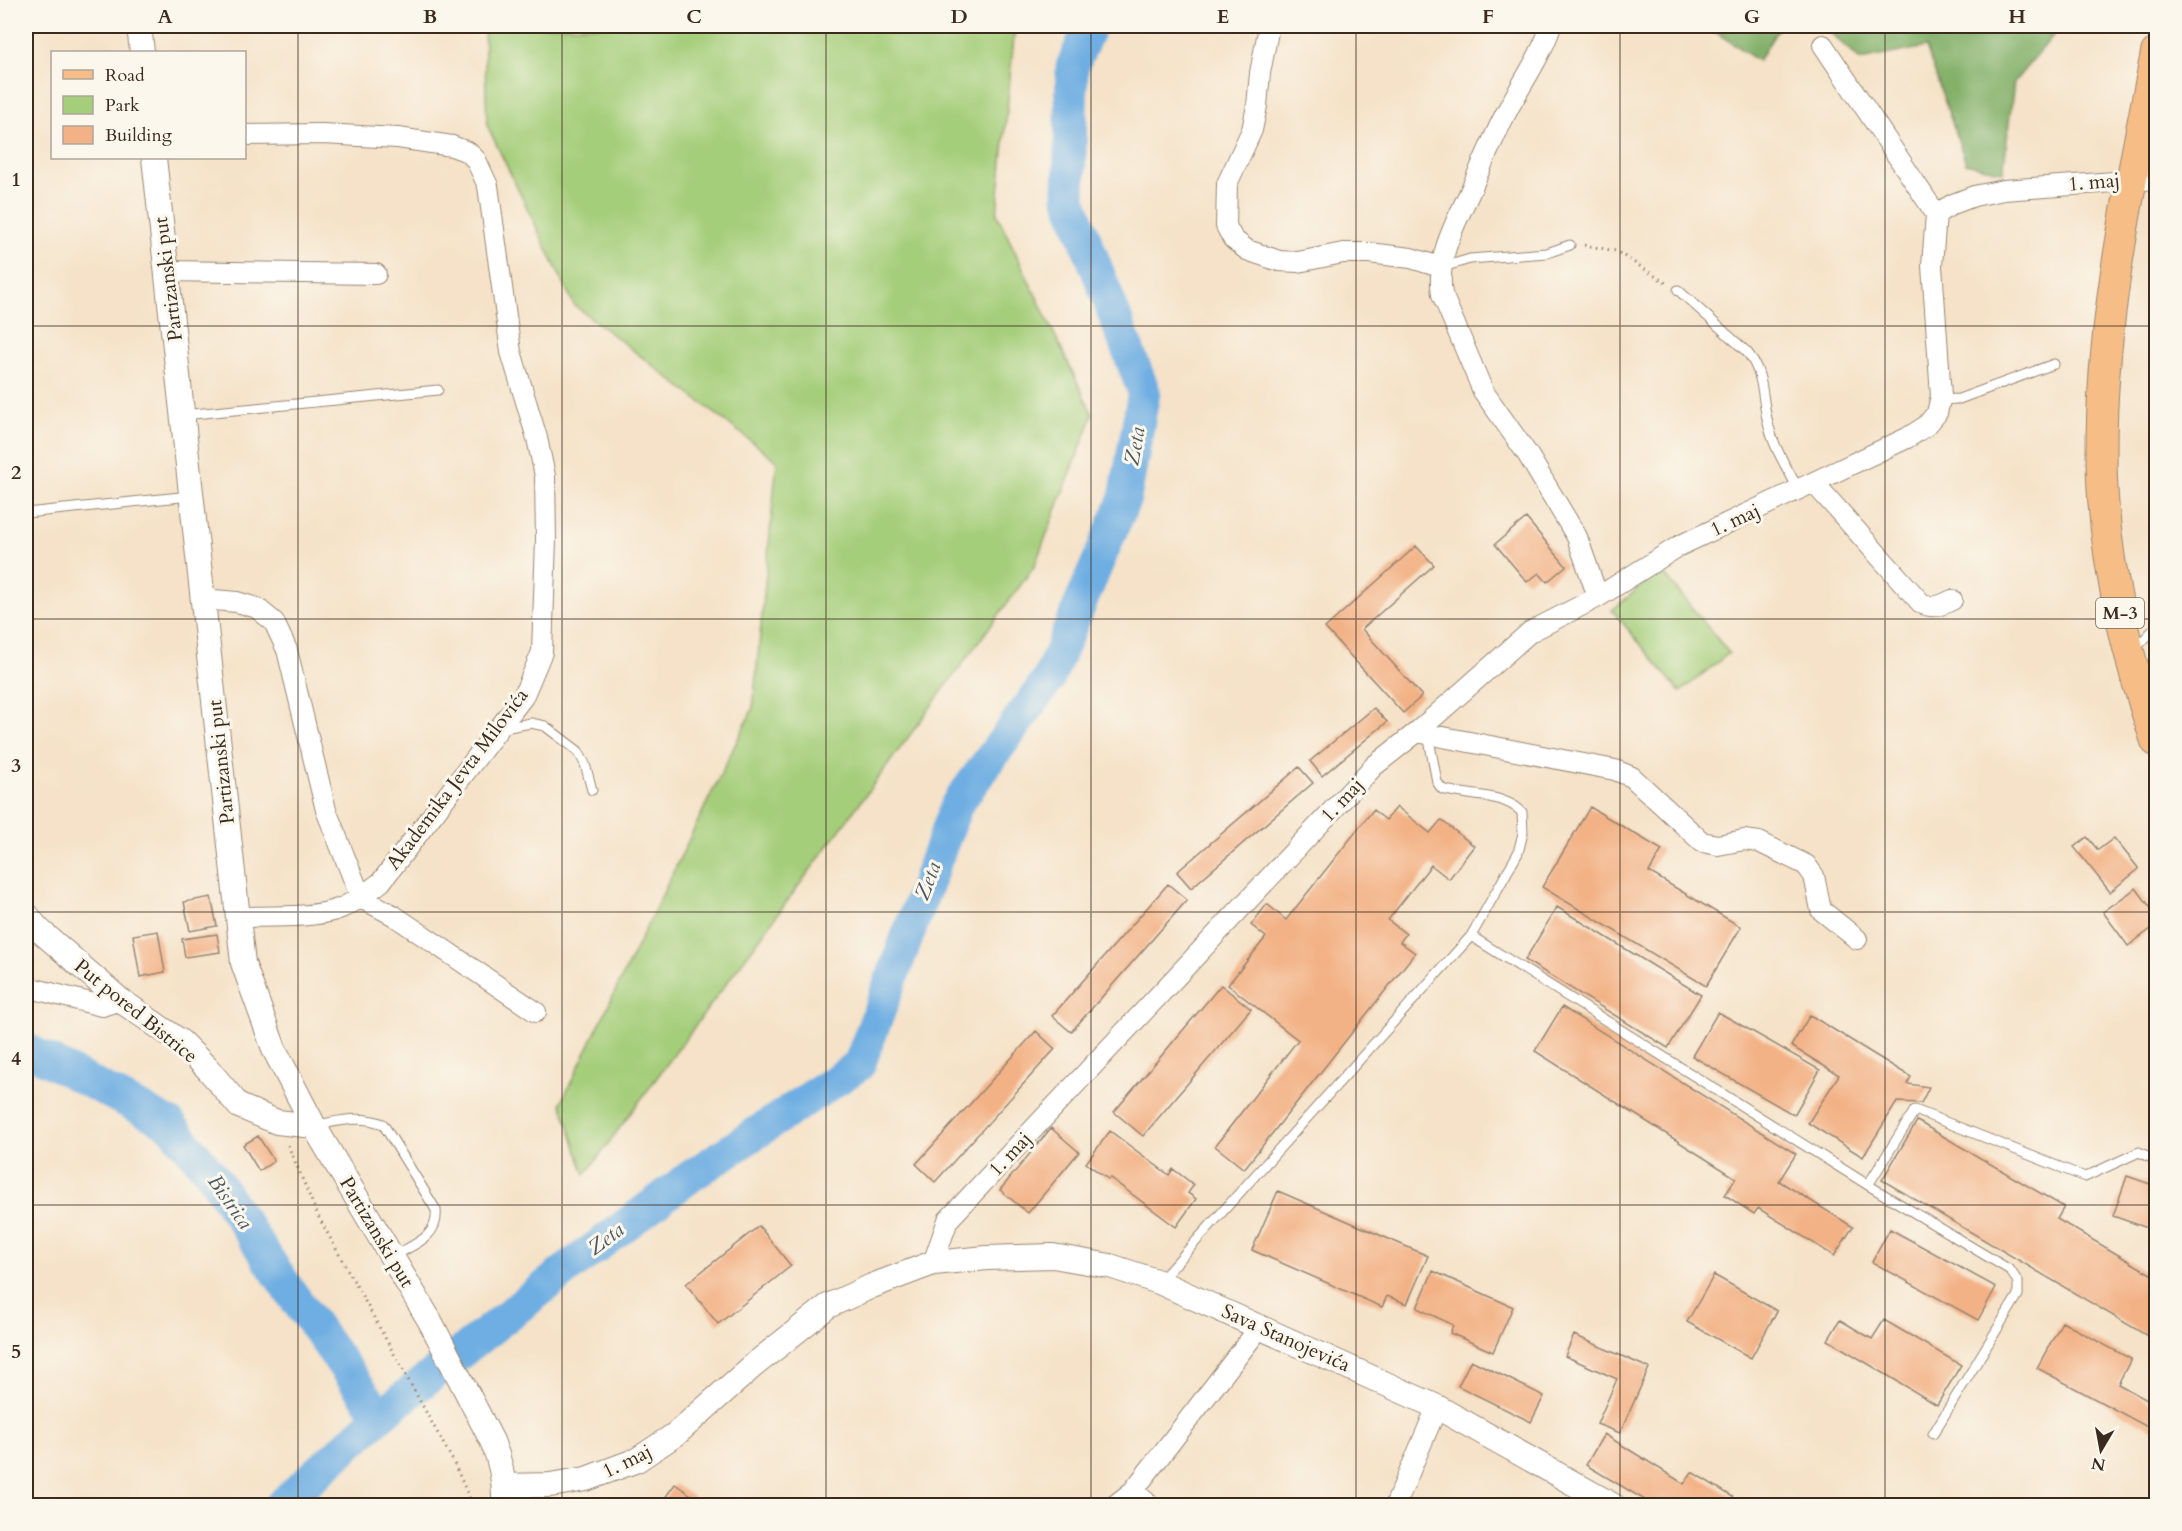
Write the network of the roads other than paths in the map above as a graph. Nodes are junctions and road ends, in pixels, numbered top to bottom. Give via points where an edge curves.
1 (139, 26) edge
2 (1269, 26) edge
3 (1551, 26) edge
4 (1823, 45) dead end
5 (142, 51) edge
6 (2157, 53) edge
7 (246, 135) edge
8 (154, 159) edge
9 (2144, 179) edge
10 (1936, 214) junction
11 (1570, 245) road end
12 (1440, 267) junction
13 (167, 271) junction
14 (376, 274) dead end
15 (1678, 290) road end
16 (2054, 364) dead end
17 (438, 390) dead end
18 (1940, 400) junction
19 (183, 415) junction
20 (1807, 487) junction
21 (192, 496) junction
22 (26, 513) edge
23 (1598, 597) junction
24 (202, 599) junction
25 (1952, 600) dead end
26 (2157, 627) edge
27 (2130, 655) junction
28 (498, 729) junction
29 (1422, 733) junction
30 (2157, 741) edge
31 (592, 790) dead end
32 (361, 898) junction
33 (26, 914) edge
34 (238, 917) junction
35 (1471, 936) junction
36 (1857, 939) dead end
37 (26, 988) edge
38 (120, 1000) junction
39 (536, 1011) dead end
40 (314, 1126) junction
41 (2157, 1160) edge
42 (1868, 1185) junction
43 (392, 1258) junction
44 (933, 1263) junction
45 (1159, 1282) junction
46 (1260, 1327) junction
47 (1437, 1407) junction
48 (1933, 1434) dead end
49 (1133, 1491) junction
50 (504, 1496) edge
51 (1114, 1506) edge
52 (1152, 1506) edge
53 (1395, 1506) edge
54 (1614, 1506) edge

1 - 5 street
2 - 12 street via 1252,130 1227,184 1226,226 1233,239 1246,250 1279,261 1369,253 1411,258
3 - 12 street via 1545,44 1506,112
4 - 10 street
6 - 9 main road, M-3
7 - 28 street, Akademika Jevta Milovića via 398,138 452,146 476,160 488,186 511,352 545,476 542,652 523,696
8 - 13 street, Partizanski put
9 - 10 street, 1. maj via 1984,194
9 - 27 main road, M-3 via 2111,305 2102,432 2106,534
10 - 18 street via 1932,266
11 - 12 lane via 1547,253 1470,259
12 - 23 street via 1442,294 1483,391 1528,455 1577,537
13 - 14 street
13 - 19 street, Partizanski put
15 - 20 lane via 1757,364 1776,448
16 - 18 lane via 1959,399
17 - 19 lane
18 - 20 street, 1. maj via 1937,414 1926,426
19 - 21 street, Partizanski put
20 - 23 street, 1. maj via 1679,546
20 - 25 street via 1921,603 1938,607
21 - 22 lane
21 - 24 street, Partizanski put
23 - 29 street, 1. maj via 1530,632
24 - 32 street via 247,605 274,622 287,650 326,810
24 - 34 street, Partizanski put
26 - 27 lane
27 - 30 main road, M-3
28 - 31 lane via 531,723 546,726 578,751
28 - 32 street, Akademika Jevta Milovića via 381,882
29 - 35 lane via 1442,789 1503,800 1522,812 1523,833 1518,853
29 - 36 street via 1615,770 1632,777 1702,842 1760,842 1806,865 1814,876 1821,910
29 - 44 street, 1. maj via 1374,766 948,1220
32 - 34 street, Akademika Jevta Milovića via 319,914
32 - 39 street via 393,915
33 - 38 street, Put pored Bistrice
34 - 40 street, Partizanski put via 243,963 274,1049
35 - 42 lane
35 - 45 lane
37 - 38 street via 102,1006
38 - 40 street, Put pored Bistrice via 180,1042 239,1106 277,1122
40 - 43 street, Partizanski put
40 - 43 lane via 355,1118 383,1124 436,1210 433,1232
41 - 42 lane via 2139,1152 2085,1177 1915,1110
42 - 48 lane via 2010,1270 2018,1282 2018,1295
43 - 50 street, Partizanski put via 430,1321 492,1441 499,1457
44 - 45 street, Sava Stanojevića via 1053,1256 1110,1266
44 - 50 street, 1. maj via 828,1306 676,1434 637,1460 586,1479
45 - 46 street, Sava Stanojevića
46 - 47 street, Sava Stanojevića
46 - 49 street
47 - 53 street
47 - 54 street, Sava Stanojevića
49 - 51 street
49 - 52 street

